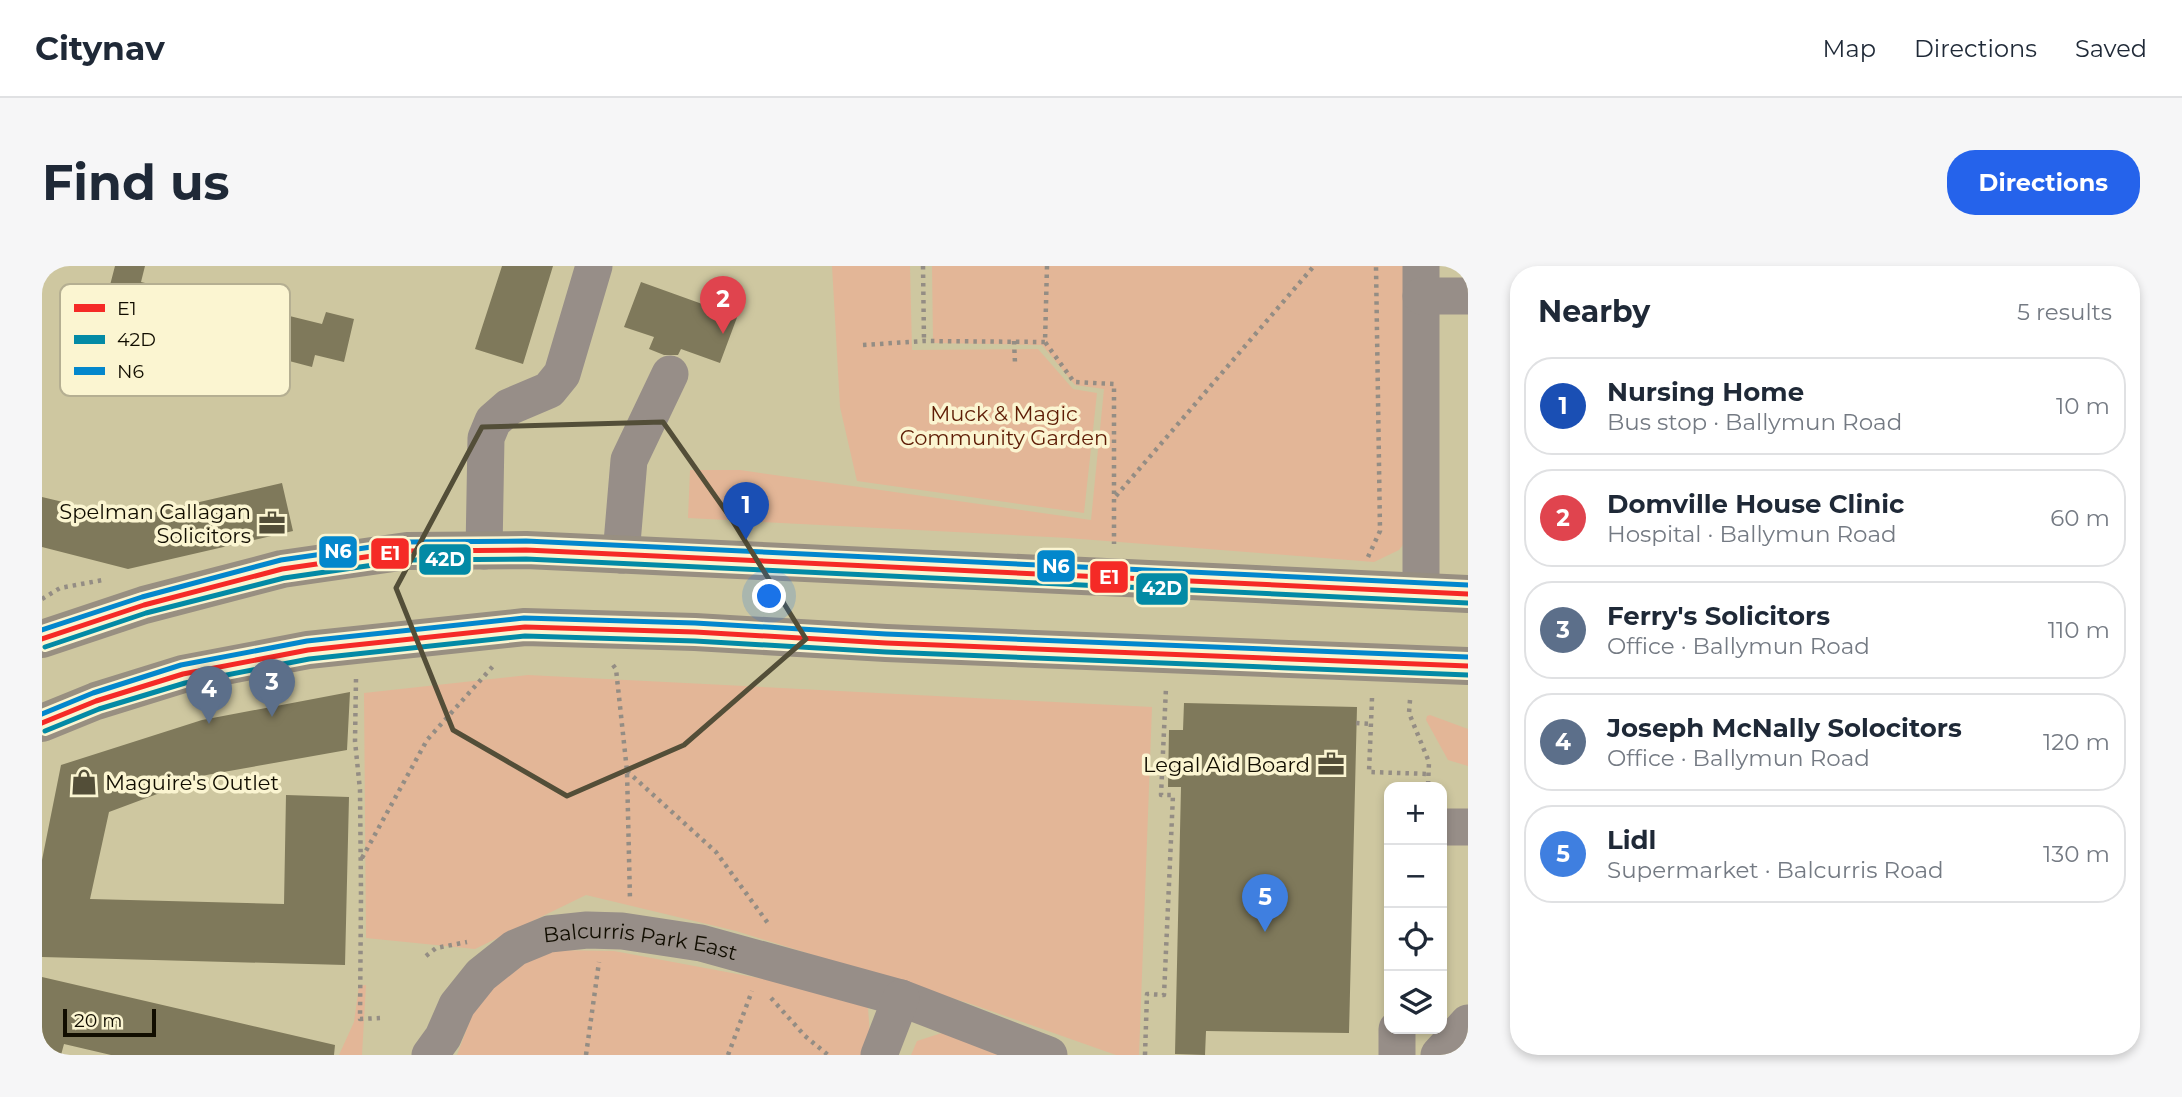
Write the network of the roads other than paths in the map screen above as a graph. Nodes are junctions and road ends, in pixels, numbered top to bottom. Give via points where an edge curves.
1 (594, 266) edge
2 (1421, 281) edge
3 (1468, 296) edge
4 (670, 374) dead end
5 (484, 551) junction
6 (621, 555) junction
7 (1421, 592) junction
8 (1468, 594) edge
9 (42, 639) edge
10 (1468, 666) edge
11 (42, 723) edge
12 (1447, 827) edge
13 (1468, 828) edge
14 (901, 998) junction
15 (1468, 1023) edge
16 (1397, 1034) edge
17 (430, 1055) edge
18 (879, 1055) edge
19 (1049, 1055) edge
20 (1396, 1055) edge
21 (1439, 1055) edge

1 - 5 street via 562,374 549,390 509,407 493,421 486,438
2 - 3 street
2 - 7 street
4 - 6 street via 629,460
5 - 6 main road
5 - 9 main road via 407,551 282,569 144,605
6 - 7 main road
7 - 8 main road
10 - 11 main road via 524,627 308,650 183,674
12 - 13 street
14 - 17 street, Balcurris Park East via 761,968 701,943 612,931 549,934 514,948 481,975 457,1004
14 - 18 street
14 - 19 street, Balcurris Park East
15 - 21 street
16 - 20 street

